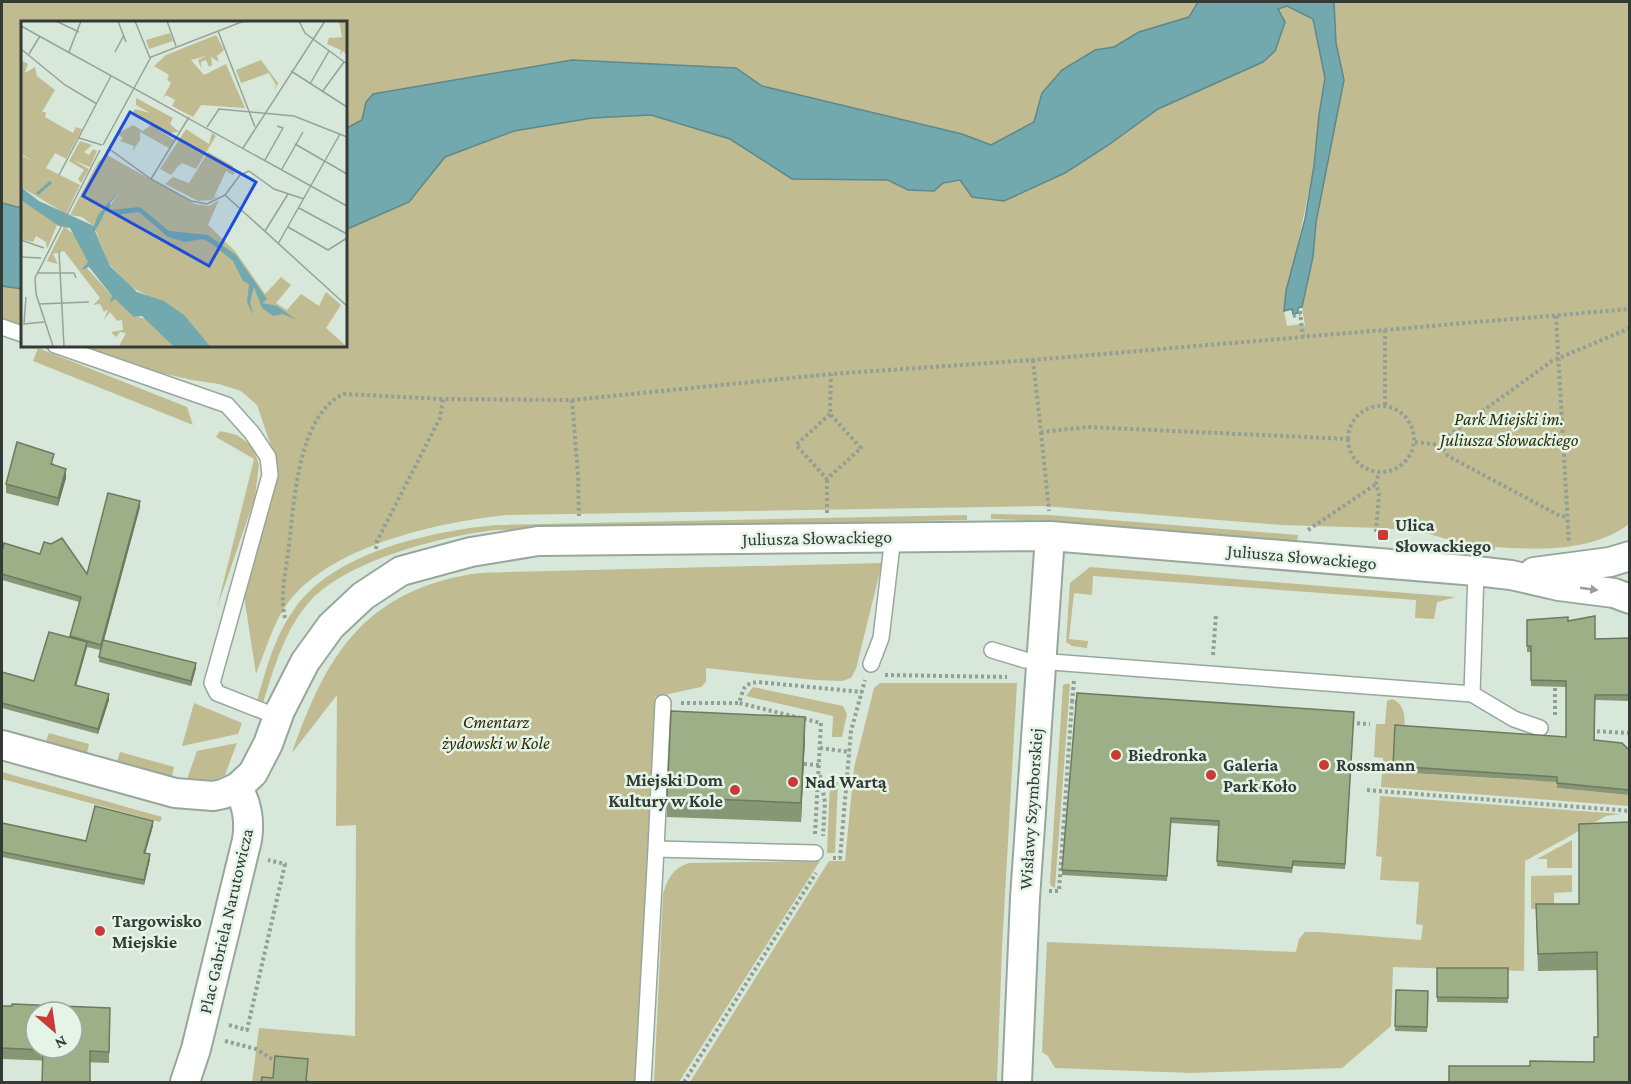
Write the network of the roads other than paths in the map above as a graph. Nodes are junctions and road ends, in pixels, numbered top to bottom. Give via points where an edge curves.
1 (2, 327) edge
2 (21, 334) edge
3 (58, 346) edge
4 (1049, 523) junction
5 (893, 537) junction
6 (1629, 556) edge
7 (1476, 571) junction
8 (1511, 575) junction
9 (1629, 599) edge
10 (992, 650) dead end
11 (1041, 661) junction
12 (872, 672) road end
13 (1472, 694) junction
14 (663, 703) road end
15 (278, 717) junction
16 (1540, 728) road end
17 (2, 745) edge
18 (238, 787) junction
19 (656, 849) junction
20 (820, 853) road end
21 (185, 1083) edge
22 (643, 1083) edge
23 (1017, 1083) edge

1 - 2 lane
3 - 15 lane via 227,405 268,457 270,475 212,683 217,693
4 - 5 street, Juliusza Słowackiego
4 - 7 street, Juliusza Słowackiego
4 - 11 street, Wisławy Szymborskiej
5 - 12 lane via 881,638
5 - 15 street, Juliusza Słowackiego via 538,541 471,552 402,571 363,596 331,626 305,662
6 - 8 street, Juliusza Słowackiego
7 - 8 street, Juliusza Słowackiego
7 - 13 lane
8 -> 9 street, Juliusza Słowackiego
10 - 11 lane
11 - 13 lane
11 - 23 street, Wisławy Szymborskiej
13 - 16 lane via 1514,719
14 - 19 lane
15 - 18 street, Juliusza Słowackiego via 261,760
17 - 18 street via 175,793 213,796
18 - 21 street, Plac Gabriela Narutowicza via 246,802 247,840
19 - 20 lane
19 - 22 lane

